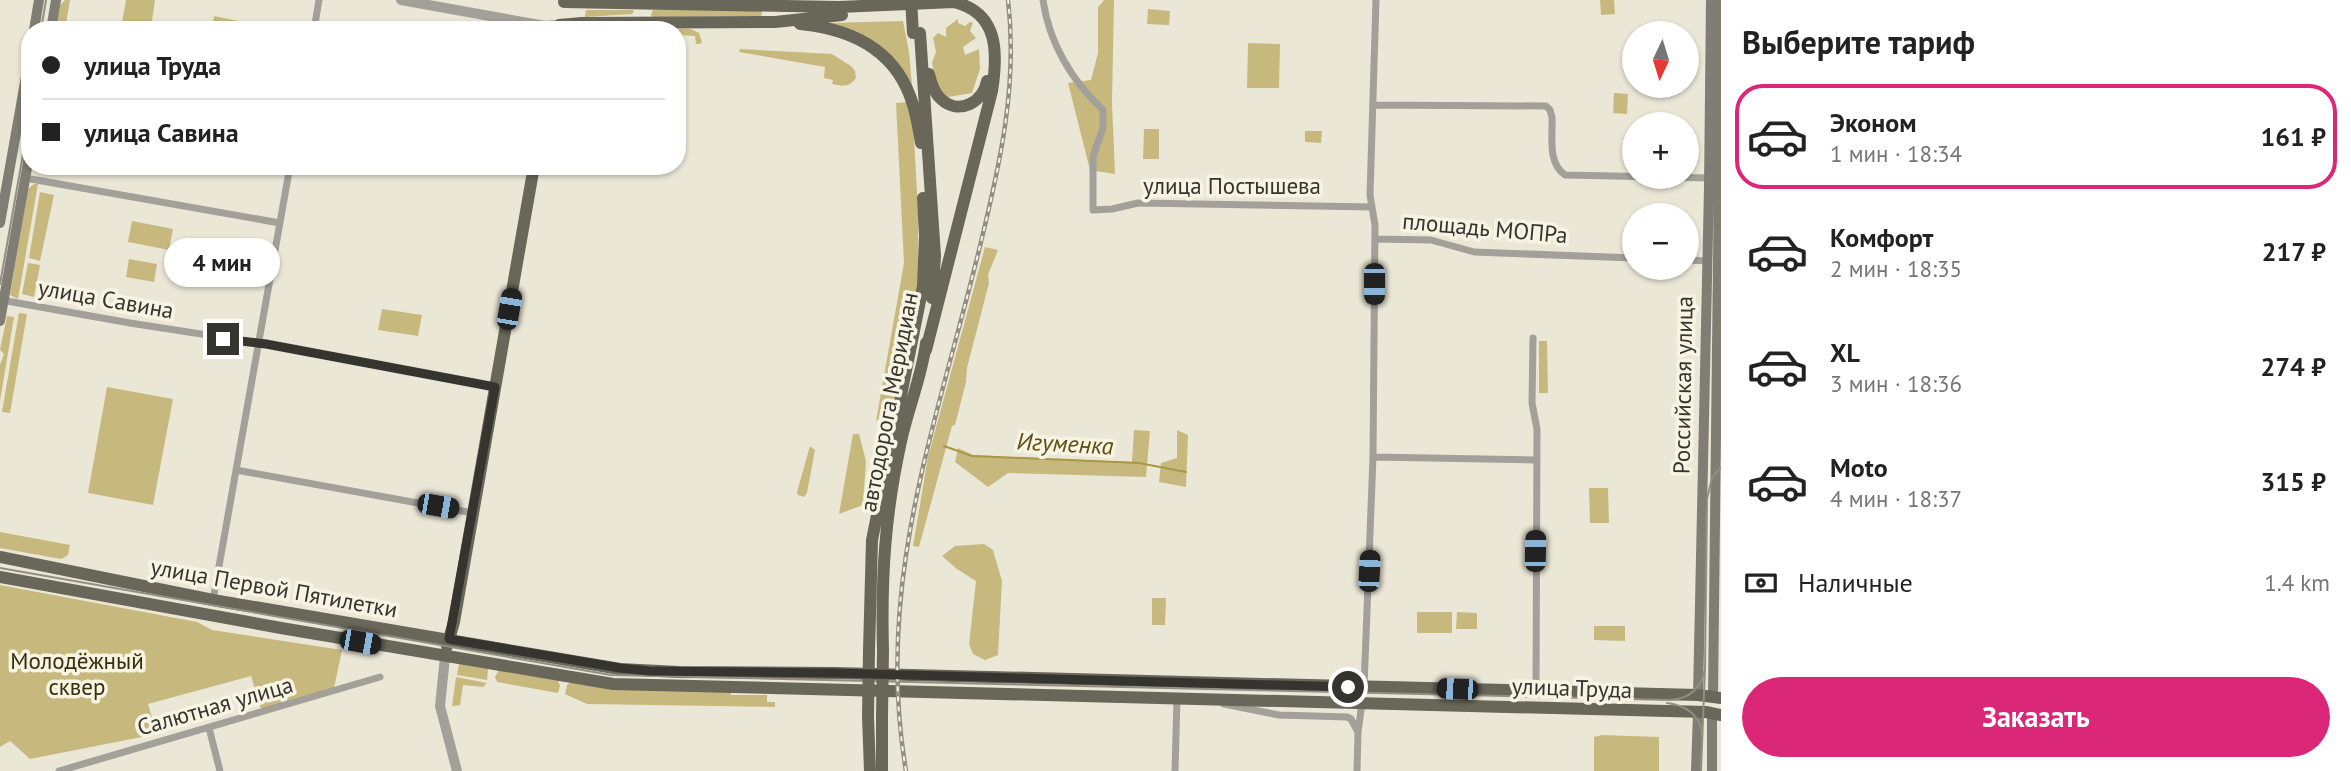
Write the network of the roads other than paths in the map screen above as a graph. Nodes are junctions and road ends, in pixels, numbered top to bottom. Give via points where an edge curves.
1 (39, 0) edge
2 (56, 0) edge
3 (319, 0) edge
4 (401, 0) edge
5 (808, 0) edge
6 (911, 0) edge
7 (918, 0) edge
8 (1043, 0) edge
9 (1376, 0) edge
10 (1711, 0) edge
11 (1721, 0) edge
12 (565, 1) edge
13 (643, 2) junction
14 (771, 7) junction
15 (788, 7) junction
16 (36, 21) edge
17 (52, 21) edge
18 (316, 21) edge
19 (517, 21) edge
20 (561, 21) edge
21 (643, 21) edge
22 (771, 22) junction
23 (686, 23) edge
24 (917, 33) junction
25 (21, 96) edge
26 (1373, 105) junction
27 (921, 144) junction
28 (4, 175) edge
29 (26, 175) edge
30 (288, 175) edge
31 (532, 175) edge
32 (1716, 177) edge
33 (25, 178) junction
34 (1372, 206) junction
35 (0, 223) edge
36 (280, 223) junction
37 (1375, 239) junction
38 (1622, 257) edge
39 (1715, 261) edge
40 (2, 300) edge
41 (0, 321) edge
42 (1533, 338) dead end
43 (259, 344) junction
44 (926, 350) junction
45 (495, 387) junction
46 (1702, 455) junction
47 (1718, 455) edge
48 (1373, 457) junction
49 (1536, 460) junction
50 (1702, 468) junction
51 (1718, 468) edge
52 (236, 470) junction
53 (473, 513) junction
54 (0, 557) edge
55 (0, 577) edge
56 (213, 600) junction
57 (449, 639) junction
58 (446, 657) junction
59 (877, 675) joint
60 (380, 677) dead end
61 (1364, 687) junction
62 (876, 691) joint
63 (1536, 691) junction
64 (1698, 695) junction
65 (1717, 697) edge
66 (1177, 699) junction
67 (1196, 699) junction
68 (1362, 703) junction
69 (1536, 708) junction
70 (1698, 712) junction
71 (1717, 714) edge
72 (209, 728) junction
73 (1358, 732) junction
74 (59, 771) edge
75 (220, 771) edge
76 (457, 771) edge
77 (870, 771) edge
78 (881, 771) edge
79 (1175, 771) edge
80 (1357, 771) edge
81 (1696, 771) edge
82 (1712, 771) edge

1 - 16 main road
2 - 17 main road
3 - 18 street
4 - 19 street
5 - 15 main road
6 - 24 main road, автодорога Меридиан, bridge
7 - 24 main road, автодорога Меридиан
8 - 34 street, улица Постышева via 1065,66 1103,110 1103,128 1093,156 1093,210 1138,203
9 - 26 street
10 - 32 main road, Российская улица
11 - 32 main road, Российская улица
12 - 13 main road
12 - 20 main road
13 - 14 main road
13 - 21 main road
14 - 15 main road
14 - 22 main road
15 - 44 main road via 954,2 978,12 990,30 992,91
22 - 23 main road
22 - 24 main road via 948,9 968,14 983,33 987,55 986,87 981,97 959,107 936,93
22 - 27 main road via 836,29 876,50 904,84
24 - 27 main road, автодорога Меридиан
24 - 44 main road, автодорога Меридиан via 935,256
25 - 28 main road
26 - 32 street via 1546,106 1552,117 1553,158 1565,175
26 - 34 street
27 - 77 main road, автодорога Меридиан, bridge via 923,286 870,559
28 - 35 main road
29 - 33 main road
30 - 36 street
31 - 45 main road
32 - 39 main road, Российская улица
33 - 36 street
33 - 40 main road
34 - 37 street
36 - 43 street
37 - 38 street, площадь МОПРа via 1431,240 1475,251
37 - 48 street
39 - 46 main road, Российская улица
39 - 47 main road, Российская улица
40 - 41 main road
40 - 43 street, улица Савина
42 - 49 street
43 - 45 street, улица Савина
43 - 52 street
44 - 78 main road, автодорога Меридиан, bridge via 889,502 883,563
45 - 53 main road
46 - 47 main road
46 - 50 main road, Российская улица
47 - 51 main road, Российская улица
48 - 49 street
48 - 61 street
49 - 63 street
50 - 51 main road
50 - 64 main road, Российская улица
51 - 65 main road, Российская улица
52 - 53 street
52 - 56 street
53 - 57 main road
54 - 56 main road, улица Первой Пятилетки
55 - 58 main road, улица Первой Пятилетки
56 - 57 main road, улица Первой Пятилетки
57 - 58 main road
57 - 59 main road, улица Первой Пятилетки via 639,670
58 - 62 main road, улица Первой Пятилетки via 613,684
58 - 76 street via 440,706
59 - 61 main road, улица Труда
60 - 72 street, Салютная улица
61 - 63 main road, улица Труда
61 - 68 main road
62 - 66 main road, улица Труда
63 - 64 main road, улица Труда
63 - 69 main road
64 - 65 main road, улица Труда
64 - 70 main road, Российская улица
65 - 71 main road, Российская улица
66 - 67 main road, улица Труда
66 - 79 street
67 - 68 main road, улица Труда
67 - 73 street via 1279,715 1347,717
68 - 69 main road, улица Труда
68 - 73 street
69 - 70 main road, улица Труда
70 - 71 main road, улица Труда
70 - 81 main road, Российская улица
71 - 82 main road, Российская улица
72 - 74 street, Салютная улица
72 - 75 street
73 - 80 street

